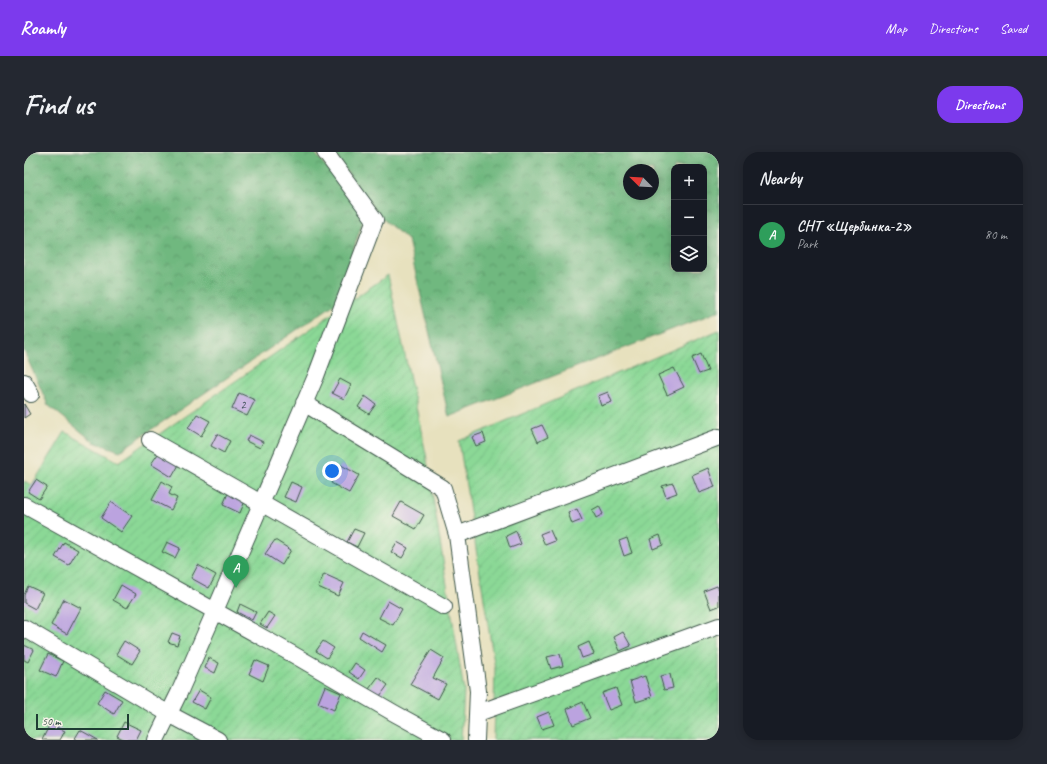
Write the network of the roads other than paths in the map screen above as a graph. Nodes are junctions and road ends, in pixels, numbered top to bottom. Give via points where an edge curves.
1 (324, 152) edge
2 (304, 403) junction
3 (719, 437) edge
4 (150, 440) dead end
5 (261, 503) junction
6 (24, 505) edge
7 (457, 534) junction
8 (444, 607) dead end
9 (215, 611) junction
10 (719, 626) edge
11 (24, 628) edge
12 (478, 713) junction
13 (169, 714) junction
14 (156, 740) edge
15 (218, 740) edge
16 (443, 740) edge
17 (476, 740) edge

1 - 2 street via 375,220
2 - 5 street
2 - 7 street via 443,488
3 - 7 street
4 - 5 street
5 - 8 street
5 - 9 street
6 - 9 street
7 - 12 street via 478,692
9 - 13 street
9 - 16 street
10 - 12 street
11 - 13 street
12 - 17 street
13 - 14 street
13 - 15 street

